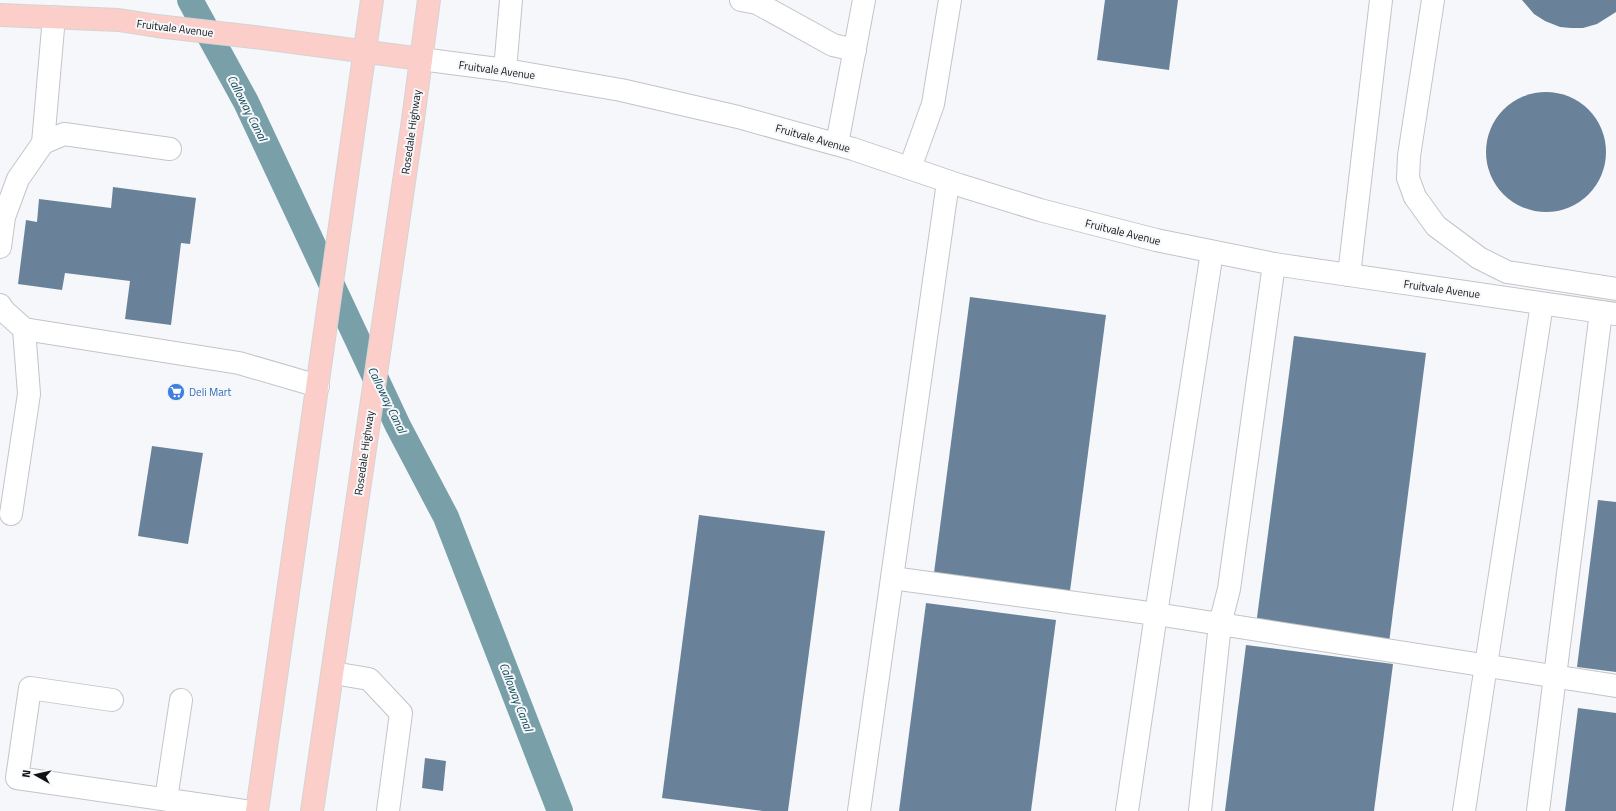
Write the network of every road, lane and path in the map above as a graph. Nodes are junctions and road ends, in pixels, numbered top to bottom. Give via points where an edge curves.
1 (372, 0) edge
2 (429, 0) edge
3 (511, 0) edge
4 (741, 0) edge
5 (864, 0) edge
6 (950, 0) edge
7 (1381, 0) edge
8 (1433, 0) edge
9 (0, 15) edge
10 (54, 17) junction
11 (855, 50) junction
12 (366, 51) junction
13 (421, 60) junction
14 (505, 70) junction
15 (43, 143) junction
16 (836, 144) junction
17 (170, 149) dead end
18 (910, 168) junction
19 (948, 182) junction
20 (0, 247) edge
21 (1212, 252) junction
22 (1274, 264) junction
23 (1349, 275) junction
24 (1616, 289) edge
25 (1542, 304) junction
26 (0, 305) edge
27 (1608, 313) edge
28 (24, 329) junction
29 (318, 386) junction
30 (11, 514) dead end
31 (892, 578) junction
32 (1156, 614) junction
33 (1220, 624) junction
34 (1486, 665) junction
35 (332, 673) junction
36 (1556, 676) junction
37 (1616, 686) edge
38 (112, 700) dead end
39 (181, 700) dead end
40 (166, 799) junction
41 (244, 811) edge
42 (257, 811) edge
43 (312, 811) edge
44 (388, 811) edge
45 (859, 811) edge
46 (1127, 811) edge
47 (1200, 811) edge
48 (1464, 811) edge
49 (1538, 811) edge

1 - 12 main road
2 - 13 main road, Rosedale Highway
3 - 14 street
4 - 11 street via 757,3 833,45
5 - 11 street
6 - 18 street via 933,104
7 - 23 street
8 - 24 street via 1409,156 1408,178 1415,197 1436,226 1479,258 1507,272
9 - 10 main road, Fruitvale Avenue
10 - 12 main road, Fruitvale Avenue via 119,20
10 - 15 street
11 - 16 street
12 - 13 main road, Fruitvale Avenue
12 - 29 main road
13 - 14 street, Fruitvale Avenue
13 - 35 main road, Rosedale Highway
14 - 16 street, Fruitvale Avenue via 621,90 738,117
15 - 17 street via 64,134
15 - 20 street via 18,179 4,217
16 - 18 street, Fruitvale Avenue
18 - 19 street, Fruitvale Avenue
19 - 21 street, Fruitvale Avenue via 1040,210
19 - 31 street
21 - 22 street, Fruitvale Avenue
21 - 32 street
22 - 23 street, Fruitvale Avenue
22 - 33 street via 1229,589
23 - 25 street, Fruitvale Avenue
25 - 27 street, Fruitvale Avenue
25 - 34 street
26 - 28 street
27 - 36 street
28 - 29 street via 238,363
28 - 30 street via 29,394
29 - 42 main road
31 - 32 street
31 - 45 street
32 - 33 street
32 - 46 street
33 - 34 street
33 - 47 street
34 - 36 street
34 - 48 street
35 - 43 main road, Rosedale Highway
35 - 44 street via 369,679 401,712
36 - 37 street
36 - 49 street
38 - 40 street via 30,688 17,778
39 - 40 street
40 - 41 street

